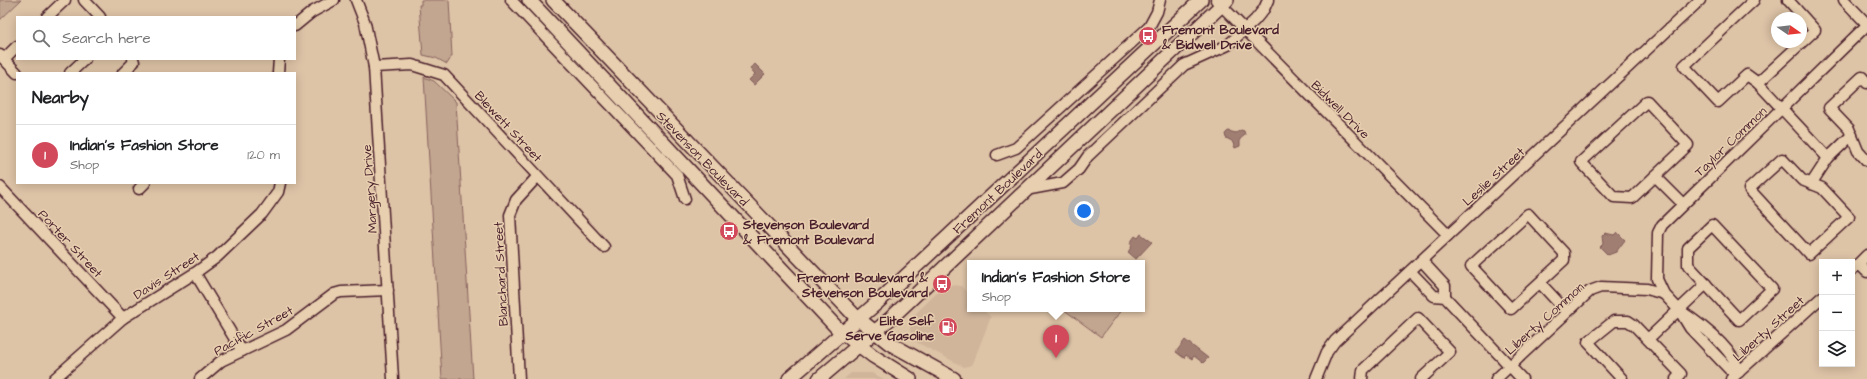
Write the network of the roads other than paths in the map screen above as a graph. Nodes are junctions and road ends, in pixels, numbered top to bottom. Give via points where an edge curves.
1 (65, 0) edge
2 (84, 0) edge
3 (334, 0) edge
4 (356, 0) edge
5 (511, 0) edge
6 (529, 0) edge
7 (553, 0) edge
8 (1160, 0) edge
9 (1201, 0) edge
10 (1268, 0) edge
11 (1700, 0) edge
12 (1754, 0) edge
13 (1788, 0) edge
14 (1844, 0) edge
15 (1221, 2) edge
16 (48, 16) edge
17 (99, 16) edge
18 (296, 25) edge
19 (1867, 25) edge
20 (1244, 30) junction
21 (16, 47) edge
22 (2, 57) edge
23 (84, 60) edge
24 (133, 60) edge
25 (279, 60) edge
26 (374, 67) junction
27 (16, 72) edge
28 (71, 72) edge
29 (124, 72) edge
30 (278, 72) edge
31 (1867, 82) edge
32 (1758, 83) junction
33 (1782, 109) junction
34 (1852, 135) junction
35 (997, 155) dead end
36 (1828, 158) junction
37 (1867, 161) edge
38 (1655, 176) junction
39 (537, 177) junction
40 (280, 184) edge
41 (1811, 184) junction
42 (0, 187) edge
43 (1025, 190) junction
44 (685, 199) dead end
45 (1683, 204) junction
46 (1448, 235) junction
47 (604, 247) dead end
48 (1867, 255) edge
49 (1422, 261) junction
50 (1855, 267) edge
51 (1411, 272) junction
52 (1867, 272) edge
53 (196, 273) junction
54 (1540, 283) junction
55 (1706, 284) junction
56 (388, 290) junction
57 (1664, 294) junction
58 (1445, 297) junction
59 (1819, 300) edge
60 (1679, 310) junction
61 (1567, 312) junction
62 (123, 318) junction
63 (859, 319) junction
64 (875, 332) junction
65 (843, 333) junction
66 (1648, 339) junction
67 (858, 346) junction
68 (242, 351) junction
69 (1510, 366) junction
70 (1739, 372) junction
71 (54, 379) edge
72 (200, 379) edge
73 (393, 379) edge
74 (519, 379) edge
75 (789, 379) edge
76 (819, 379) edge
77 (910, 379) edge
78 (954, 379) edge
79 (1316, 379) edge
80 (1362, 379) edge
81 (1421, 379) edge
82 (1496, 379) edge
83 (1522, 379) edge
84 (1622, 379) edge
85 (1676, 379) edge
86 (1731, 379) edge

1 - 16 street
2 - 17 street
3 - 18 street via 312,12
4 - 26 street, Margery Drive via 365,23
5 - 44 street via 677,175
6 - 65 main road, Stevenson Boulevard
7 - 63 main road, Stevenson Boulevard
8 - 35 street, Fremont Boulevard via 1149,27 1016,148
9 - 63 main road, Fremont Boulevard
10 - 20 street, Fremont Boulevard via 1264,9
11 - 46 street, Leslie Street
12 - 32 street via 1684,66 1718,102 1747,75
13 - 32 street via 1816,30
14 - 19 street
15 - 20 street, Bidwell Drive
15 - 43 main road, Fremont Boulevard
19 - 33 street, Taylor Common
20 - 43 street, Fremont Boulevard via 1228,45 1184,65 1095,149 1064,183
20 - 46 street, Bidwell Drive
21 - 22 street
22 - 27 street
23 - 28 street
24 - 29 street
25 - 30 street
26 - 39 street, Blewett Street via 412,65 444,75
26 - 56 street, Margery Drive
31 - 34 street via 1862,77 1829,108
32 - 33 street
33 - 36 street
33 - 45 street, Taylor Common
34 - 36 street
34 - 37 street via 1858,151
36 - 41 street
38 - 38 street via 1688,145 1647,101 1581,162 1614,197 1632,198
38 - 45 street
39 - 47 street, Blewett Street
39 - 74 street, Blanchard Street via 516,200 510,215
40 - 53 street, Davis Street via 278,192 262,214
41 - 41 street via 1822,188 1849,217 1809,254 1749,189 1782,159 1802,180
42 - 62 street, Porter Street
43 - 64 main road, Fremont Boulevard
45 - 57 street, Taylor Common via 1662,224 1658,233 1657,279
46 - 49 street, Leslie Street
48 - 50 street
49 - 51 street, Leslie Street
49 - 58 street via 1444,286
50 - 52 street
51 - 58 street via 1434,296
51 - 79 street, Leslie Street via 1335,341 1327,352
53 - 62 street, Davis Street
53 - 68 street
54 - 54 street via 1564,260 1564,253 1528,214 1471,266 1511,309
54 - 61 street
55 - 55 street via 1739,320 1772,289 1712,225 1688,248 1688,265
55 - 60 street
56 - 68 street, Pacific Street via 334,294 286,330
56 - 73 street, Margery Drive
57 - 60 street
57 - 61 street, Liberty Common via 1647,289 1601,287 1590,291
58 - 69 street
59 - 70 street, Liberty Street
60 - 66 street
60 - 70 street via 1698,322 1704,335 1729,369
61 - 69 street, Liberty Common
62 - 71 street, Davis Street
63 - 64 main road, Stevenson Boulevard
63 - 65 main road, Fremont Boulevard
64 - 67 main road, Fremont Boulevard
64 - 78 main road, Stevenson Boulevard via 915,359
65 - 67 main road, Stevenson Boulevard
65 - 75 main road, Fremont Boulevard
66 - 84 street via 1634,325 1622,320 1608,324 1588,342
66 - 85 street via 1681,374
67 - 76 main road, Fremont Boulevard
67 - 77 main road, Stevenson Boulevard
68 - 72 street, Pacific Street via 221,361
69 - 82 street, Liberty Common
69 - 83 street
70 - 86 street, Liberty Street
80 - 81 street via 1362,370 1418,318 1450,352

